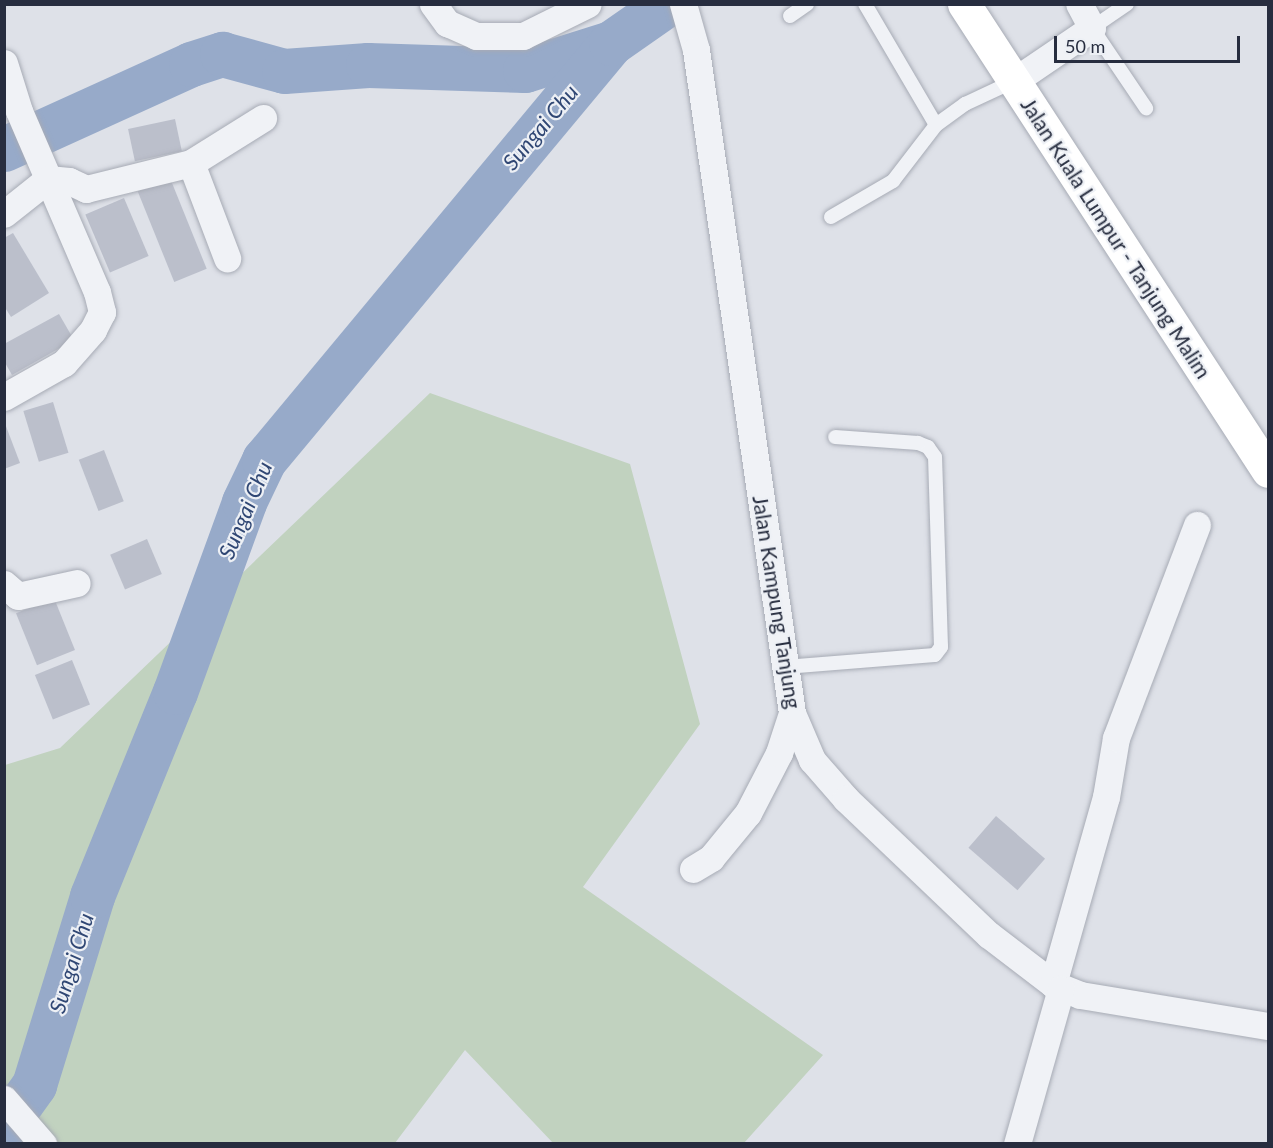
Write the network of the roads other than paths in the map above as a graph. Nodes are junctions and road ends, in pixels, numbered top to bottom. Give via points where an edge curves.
1 (433, 4) edge
2 (588, 4) edge
3 (683, 4) edge
4 (807, 4) edge
5 (865, 4) edge
6 (964, 4) edge
7 (1079, 4) edge
8 (1127, 4) edge
9 (790, 16) dead end
10 (1092, 28) junction
11 (4, 63) edge
12 (1014, 81) junction
13 (1146, 108) dead end
14 (263, 118) dead end
15 (936, 125) junction
16 (191, 163) junction
17 (45, 175) junction
18 (4, 214) edge
19 (831, 217) dead end
20 (227, 258) dead end
21 (4, 397) edge
22 (836, 437) dead end
23 (1269, 471) edge
24 (1197, 525) dead end
25 (77, 583) dead end
26 (4, 584) edge
27 (785, 667) junction
28 (792, 713) junction
29 (693, 869) dead end
30 (1057, 986) junction
31 (1269, 1026) edge
32 (4, 1099) edge
33 (43, 1143) edge
34 (1017, 1143) edge

1 - 2 street via 447,23 476,36 523,36
3 - 27 street, Jalan Kampung Tanjung via 696,50
4 - 9 lane
5 - 15 lane
6 - 12 main road, Jalan Kuala Lumpur - Tanjung Malim
7 - 10 street
8 - 10 lane
10 - 12 street
10 - 13 lane
11 - 17 street
12 - 15 lane via 965,104
12 - 23 main road, Jalan Kuala Lumpur - Tanjung Malim
14 - 16 street
15 - 19 lane via 893,181
16 - 17 street via 86,189
16 - 20 street
17 - 18 street
17 - 21 street via 97,292 102,312 93,330 64,363
22 - 27 lane via 918,443 928,447 935,457 941,647 934,655
24 - 30 street via 1116,738 1106,797
25 - 26 street via 18,596
27 - 28 street, Jalan Kampung Tanjung
28 - 29 street via 779,753 748,813 711,858
28 - 30 street, Jalan Kampung Tanjung via 812,760 846,799 989,935
30 - 31 street, Jalan Kampung Tanjung
30 - 34 street
32 - 33 street

